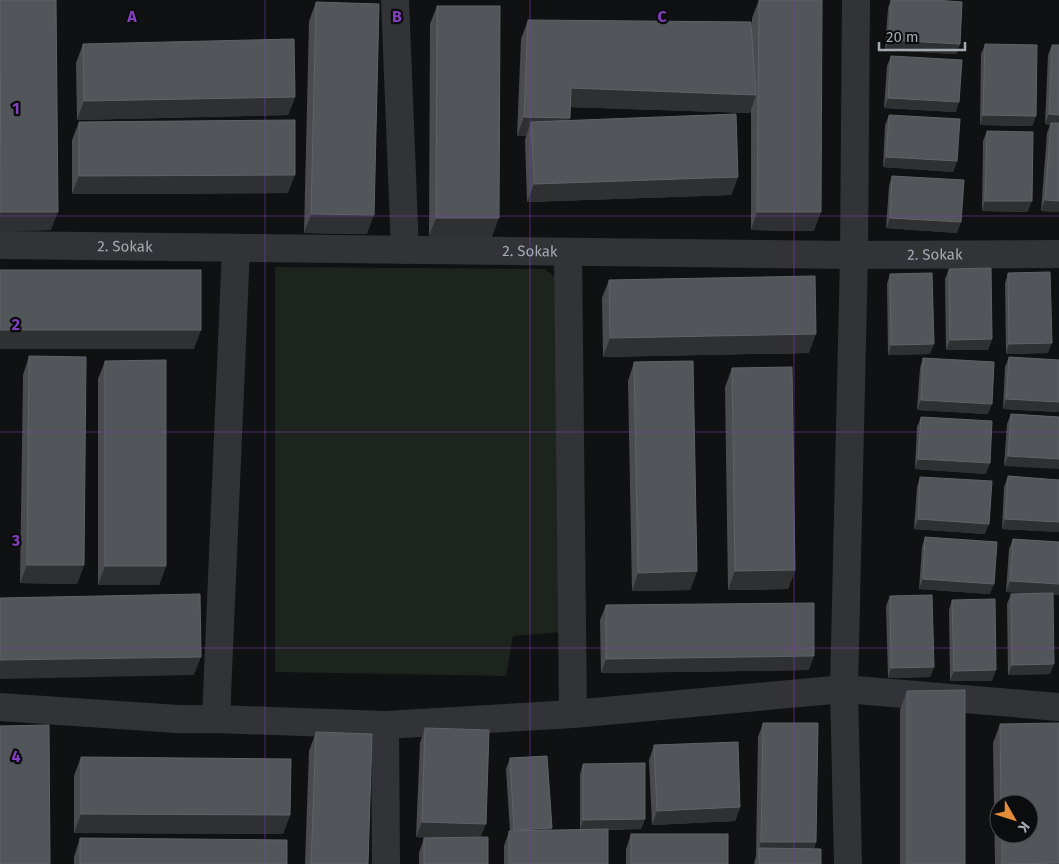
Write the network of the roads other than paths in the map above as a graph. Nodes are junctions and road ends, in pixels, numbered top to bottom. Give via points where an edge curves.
1 (395, 0) edge
2 (856, 0) edge
3 (0, 245) edge
4 (236, 248) junction
5 (405, 250) junction
6 (568, 252) junction
7 (1059, 254) edge
8 (854, 255) junction
9 (844, 689) junction
10 (0, 707) edge
11 (1059, 707) edge
12 (573, 714) junction
13 (216, 719) junction
14 (385, 725) junction
15 (386, 864) edge
16 (848, 864) edge

1 - 5 street
2 - 8 street
3 - 4 street, 2. Sokak
4 - 5 street, 2. Sokak
4 - 13 street
5 - 6 street, 2. Sokak
6 - 8 street, 2. Sokak
6 - 12 street
7 - 8 street, 2. Sokak
8 - 9 street
9 - 11 street
9 - 12 street
9 - 16 street
10 - 13 street
12 - 14 street
13 - 14 street
14 - 15 street

